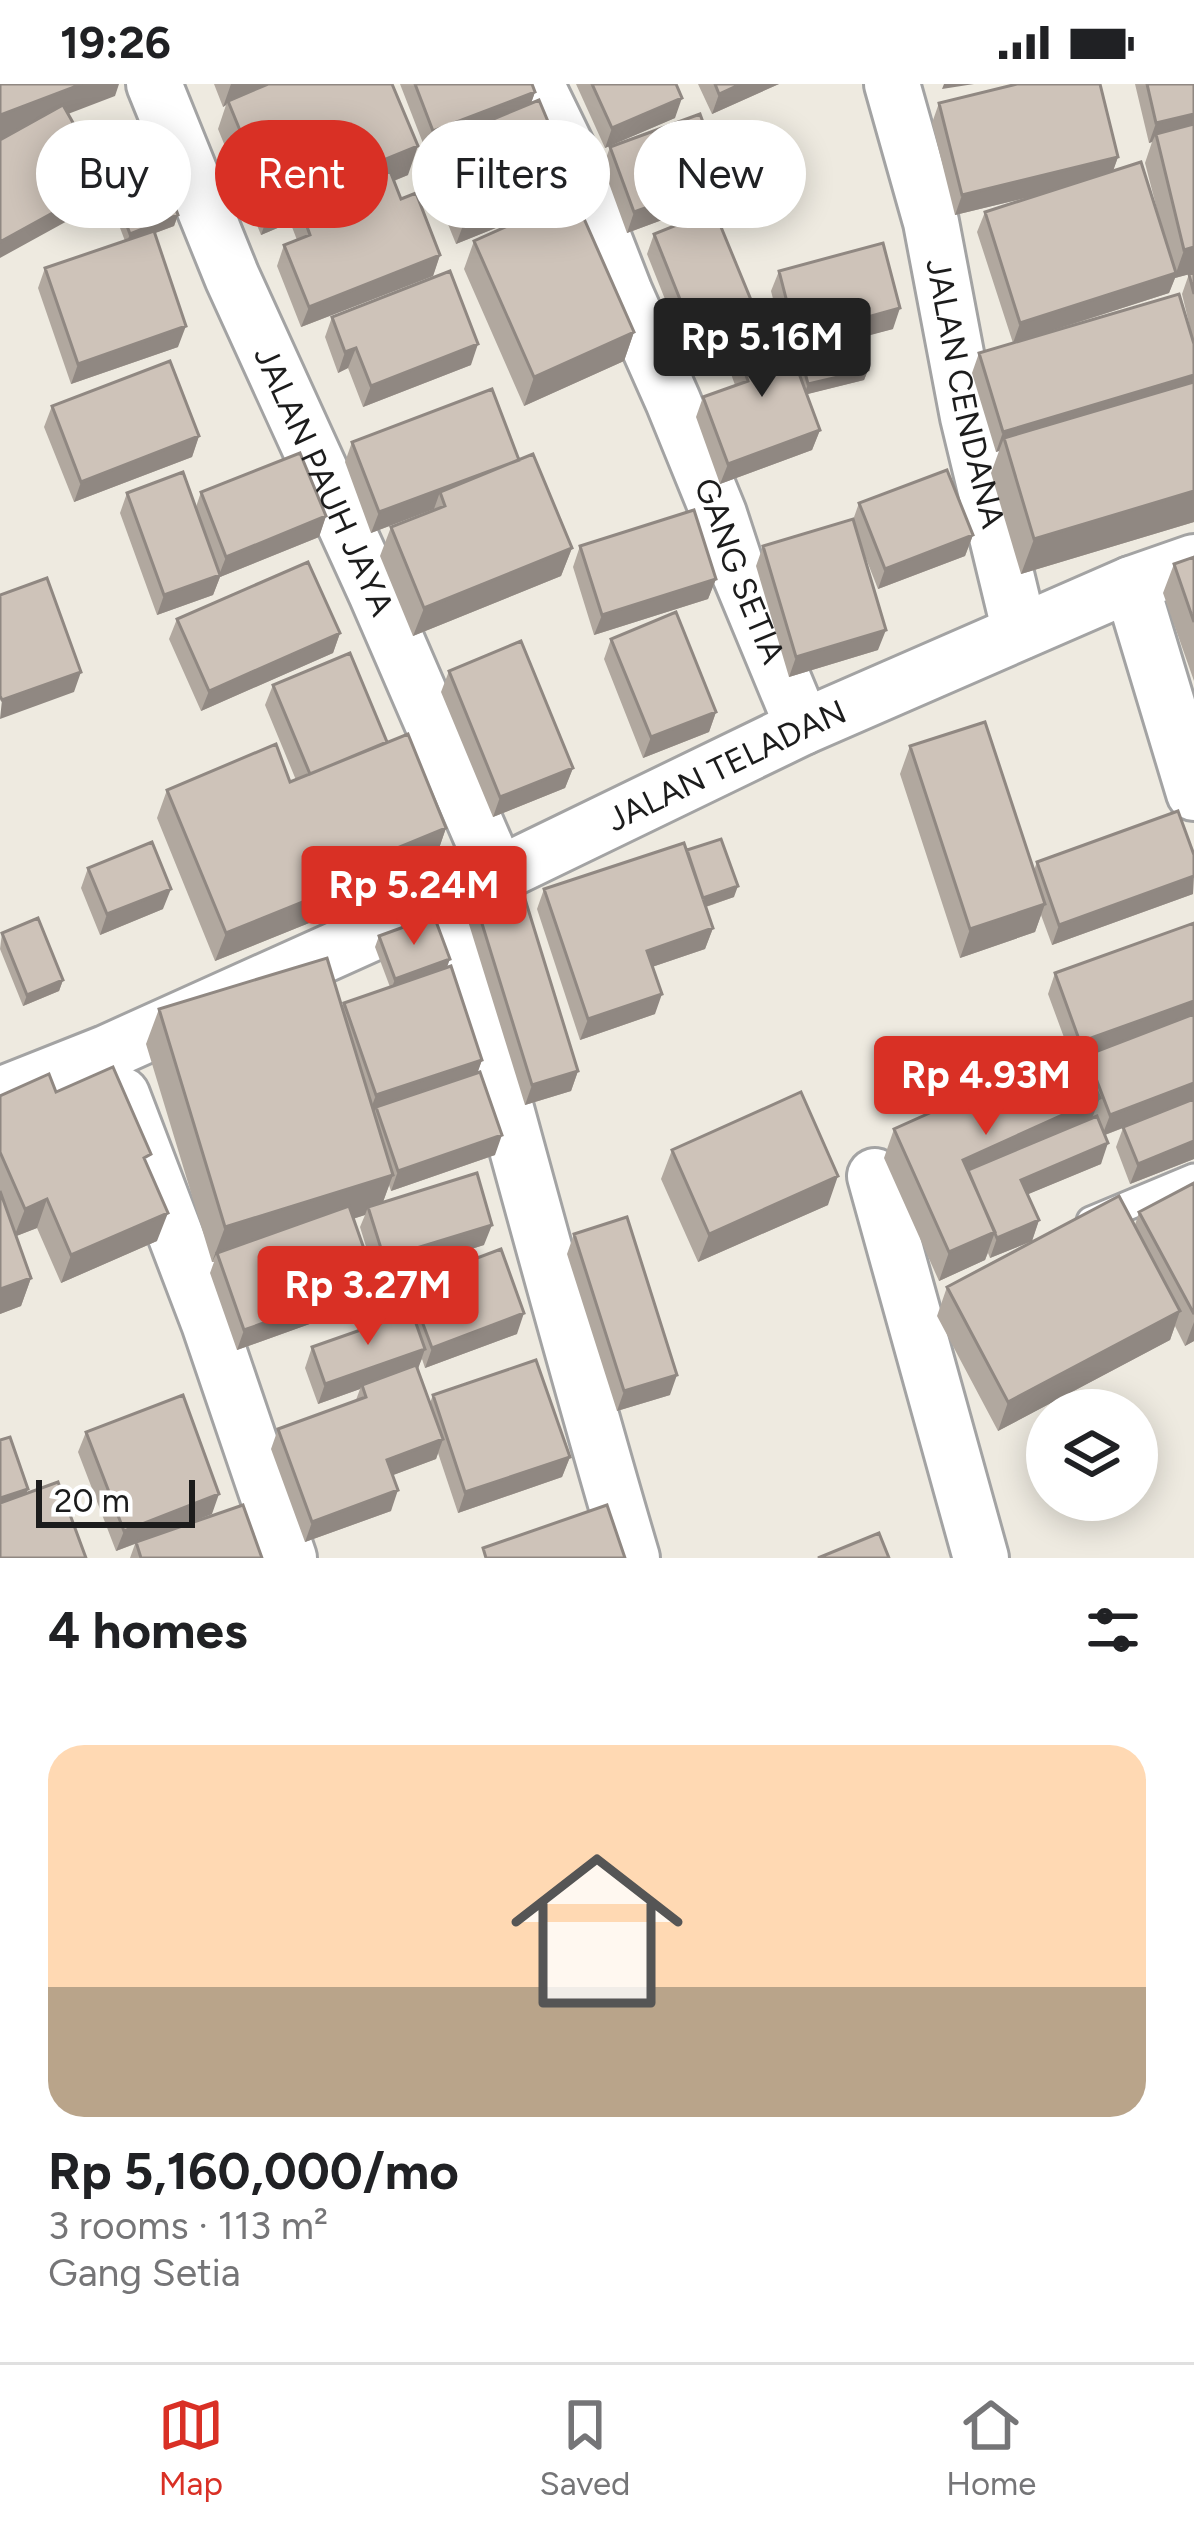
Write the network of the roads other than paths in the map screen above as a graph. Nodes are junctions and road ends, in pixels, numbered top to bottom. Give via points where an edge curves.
1 (154, 84) edge
2 (536, 84) edge
3 (892, 84) edge
4 (1194, 562) edge
5 (1131, 584) junction
6 (1020, 632) junction
7 (803, 727) junction
8 (1194, 793) edge
9 (497, 875) junction
10 (448, 899) junction
11 (106, 1053) junction
12 (0, 1095) edge
13 (874, 1176) dead end
14 (1194, 1178) edge
15 (1068, 1231) edge
16 (289, 1558) edge
17 (632, 1558) edge
18 (981, 1558) edge

1 - 9 street, JALAN PAUH JAYA
2 - 7 street, GANG SETIA
3 - 6 street, JALAN CENDANA via 931,222
4 - 5 street, JALAN TELADAN
5 - 6 street, JALAN TELADAN
5 - 8 street
6 - 7 street, JALAN TELADAN
7 - 9 street, JALAN TELADAN
9 - 10 street, JALAN TELADAN
10 - 11 street, JALAN TELADAN
10 - 17 street
11 - 12 street, JALAN TELADAN
11 - 16 street
13 - 18 street
14 - 15 lane

